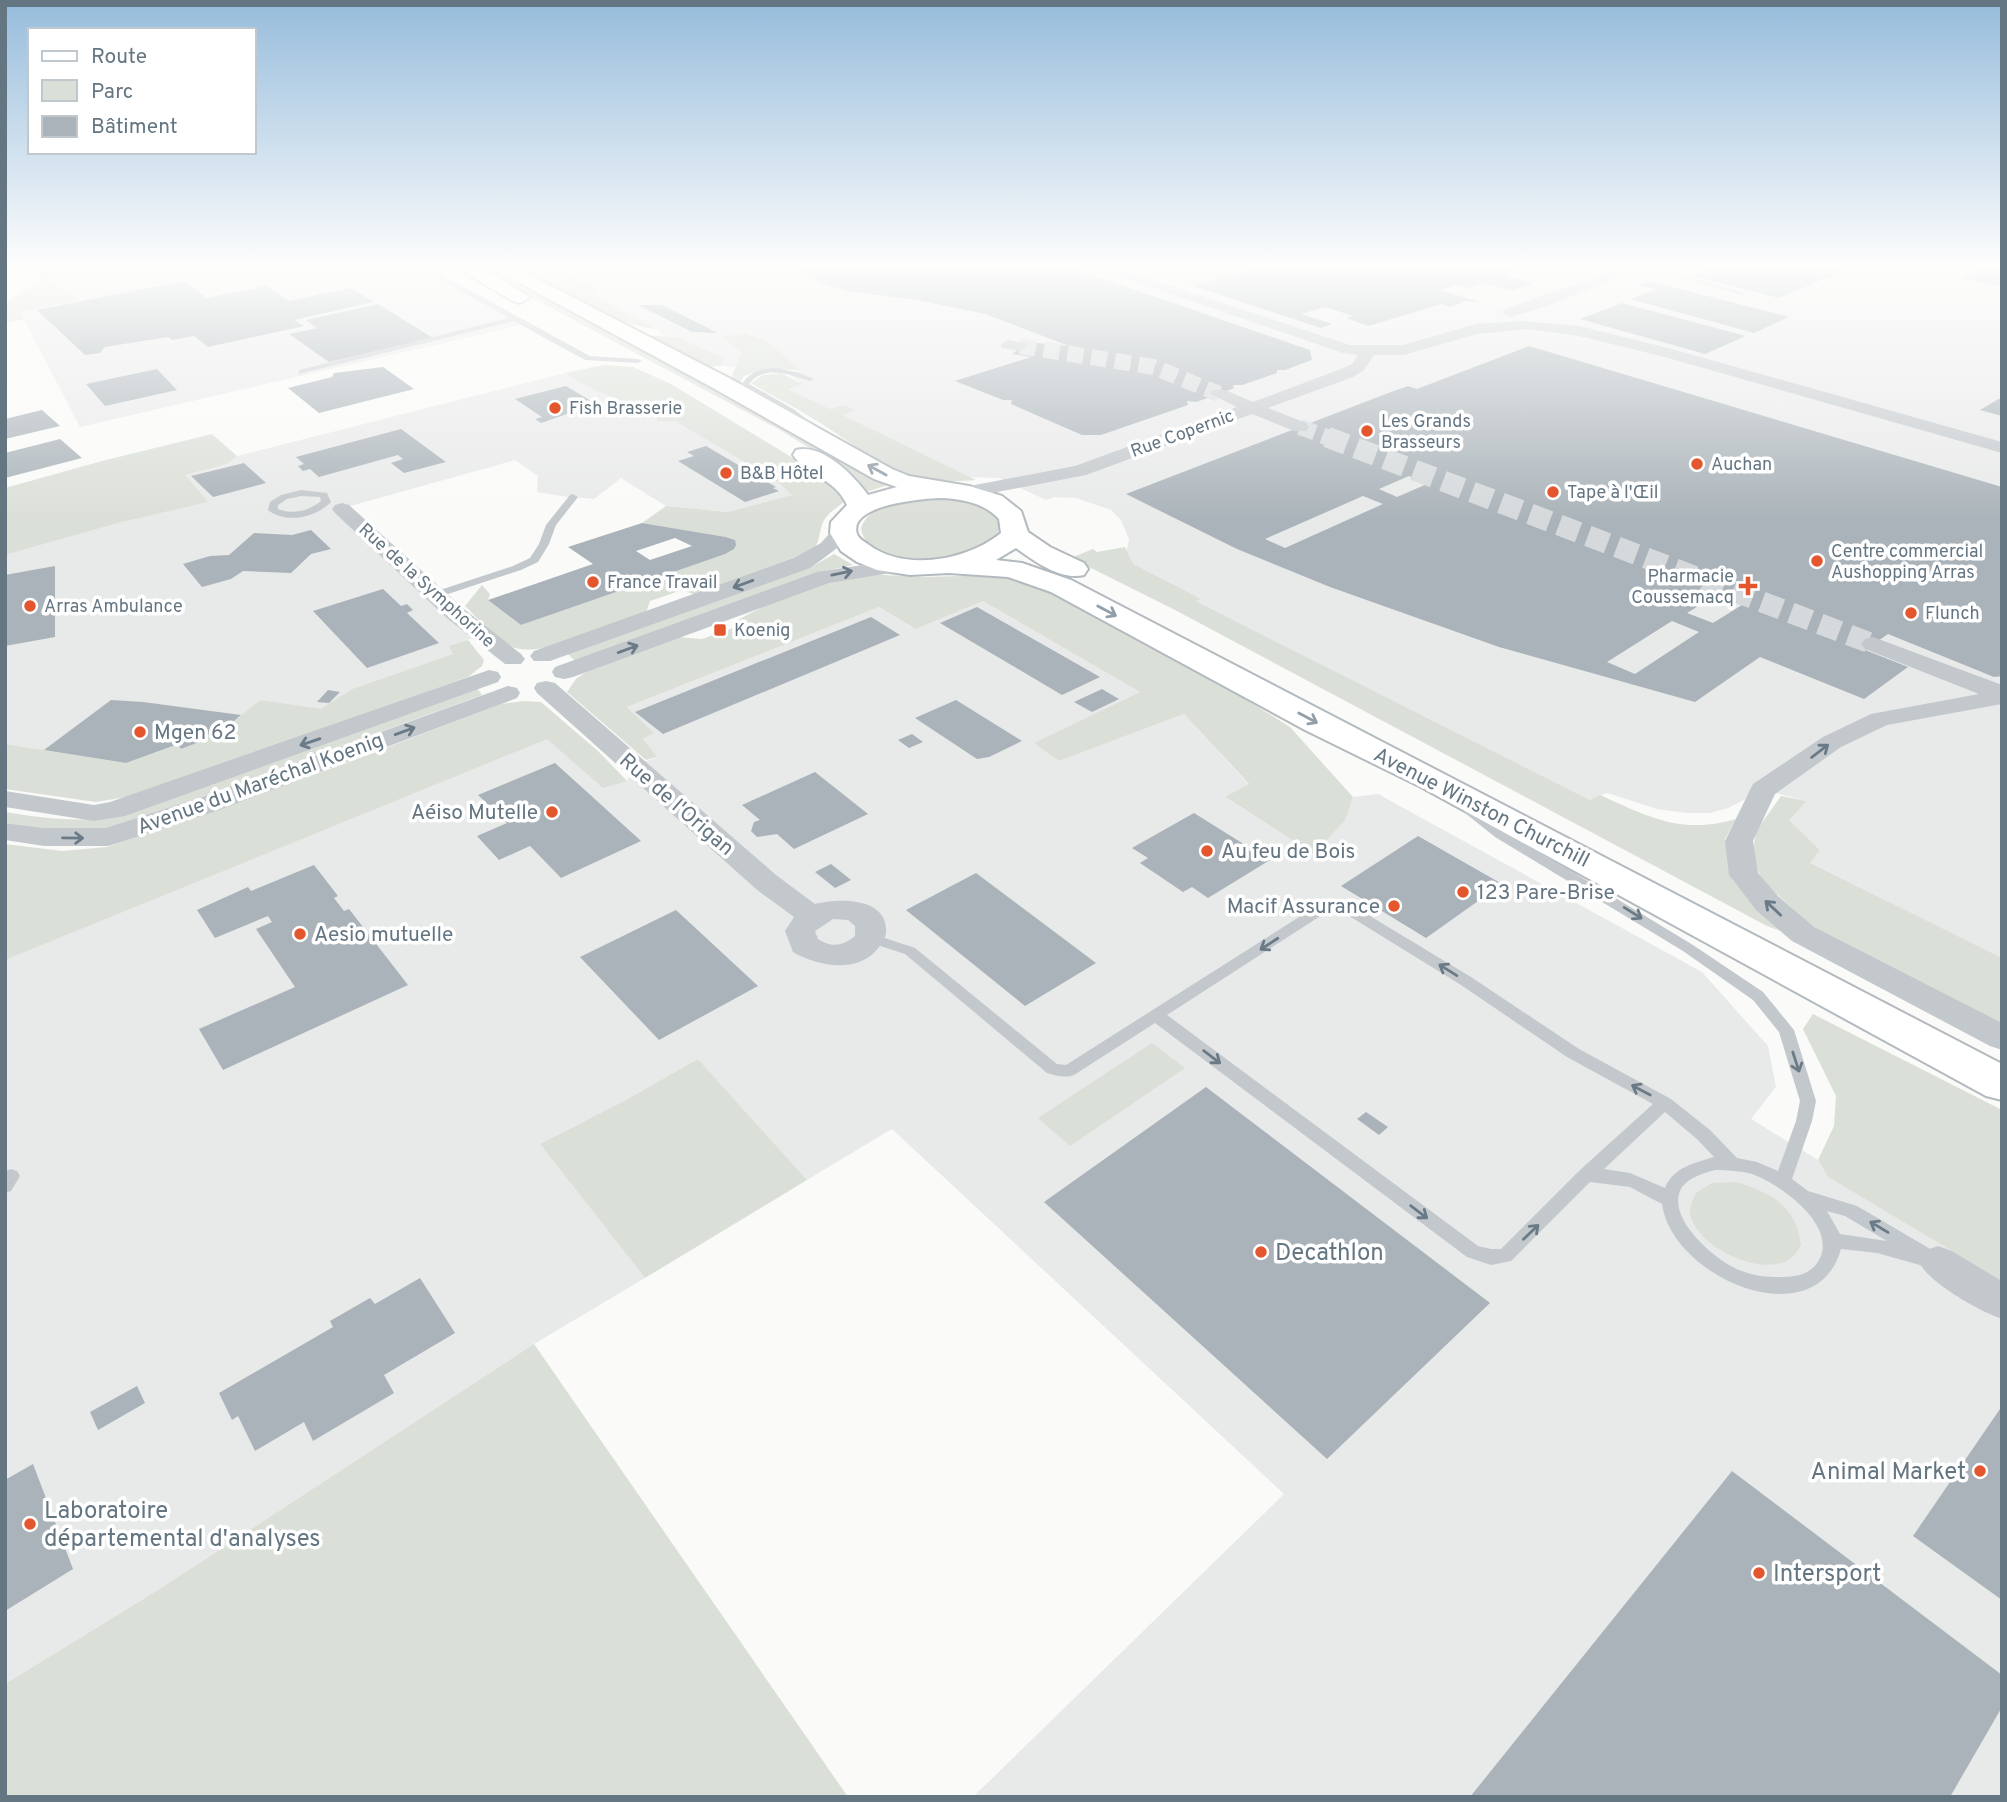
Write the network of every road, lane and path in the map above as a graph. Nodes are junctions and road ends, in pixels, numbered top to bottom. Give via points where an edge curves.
1 (381, 352) edge
2 (577, 352) edge
3 (622, 352) edge
4 (659, 352) edge
5 (1368, 352) edge
6 (1666, 352) edge
7 (638, 361) junction
8 (302, 372) dead end
9 (810, 379) dead end
10 (1219, 394) tunnel mouth
11 (1250, 409) junction
12 (1300, 427) tunnel mouth
13 (824, 440) junction
14 (2002, 448) edge
15 (1079, 471) junction
16 (951, 492) junction
17 (573, 497) dead end
18 (333, 507) junction
19 (861, 507) junction
20 (1014, 528) junction
21 (844, 529) junction
22 (901, 565) junction
23 (950, 565) junction
24 (438, 594) junction
25 (1873, 644) tunnel mouth
26 (542, 656) junction
27 (513, 659) junction
28 (555, 680) junction
29 (499, 685) junction
30 (2002, 695) edge
31 (1433, 780) junction
32 (5, 799) edge
33 (5, 831) edge
34 (870, 938) joint
35 (1157, 1016) junction
36 (2002, 1038) edge
37 (2002, 1058) edge
38 (2002, 1084) edge
39 (1665, 1103) junction
40 (1731, 1163) junction
41 (1586, 1175) junction
42 (1783, 1181) junction
43 (1806, 1198) junction
44 (1670, 1200) junction
45 (1832, 1241) junction
46 (1938, 1262) junction
47 (2002, 1302) edge

1 - 8 lane
2 - 7 lane via 588,358
3 - 7 main road
4 - 13 main road
5 - 11 street, Rue Copernic via 1354,371
6 - 14 street
7 - 19 main road via 838,476 854,491
9 - 13 lane via 773,371 753,376 745,384 801,417
10 - 11 street
11 - 12 street
11 - 15 street, Rue Copernic
16 -> 13 main road via 892,478
15 - 16 street
15 - 20 street via 1028,500
16 - 19 main road via 897,494
16 - 20 main road, Avenue Winston Churchill via 1000,506
17 - 24 lane via 551,524 534,560
18 - 18 lane via 327,498 310,492 284,497 272,507 277,513 291,515
18 - 24 street, Rue de la Symphorine
19 - 21 main road
20 - 23 main road via 1002,548
20 - 37 main road, Avenue Winston Churchill via 1053,560 1180,622
21 - 22 main road via 847,541 859,551
21 -> 26 street via 828,547 802,563
22 - 23 main road
28 -> 22 street via 825,577
23 -> 31 main road, Avenue Winston Churchill via 1012,569 1049,581
24 - 27 street, Rue de la Symphorine
25 - 30 street
26 - 27 street
26 - 28 street, Rue de l'Origan via 559,662
27 - 29 street via 502,664
28 - 29 street via 521,694
28 - 34 street, Rue de l'Origan via 766,882 812,916 833,909 856,911 870,922
29 -> 32 street, Avenue du Maréchal Koenig via 115,810 94,813
33 -> 29 street, Avenue du Maréchal Koenig via 44,837 108,837 209,804
36 -> 30 street via 1803,934 1767,903 1744,874 1739,841 1763,790 1832,742 1880,719
31 - 38 main road, Avenue Winston Churchill
31 -> 42 lane via 1500,834 1677,941 1758,996 1786,1030 1808,1101
34 - 35 lane via 910,951 1054,1069 1068,1071
39 -> 35 lane via 1573,1053 1350,910 1326,906
35 -> 41 lane via 1473,1252 1505,1256
39 - 40 lane
39 - 41 lane
40 - 42 lane
40 - 44 lane via 1687,1171 1678,1178
41 - 44 lane via 1623,1177 1646,1184
42 - 43 lane
43 - 45 lane
46 -> 43 lane via 1851,1210
44 - 45 lane via 1675,1222 1690,1245 1728,1273 1751,1282 1800,1284 1819,1275 1830,1260
45 - 46 lane via 1877,1246
46 - 47 street

